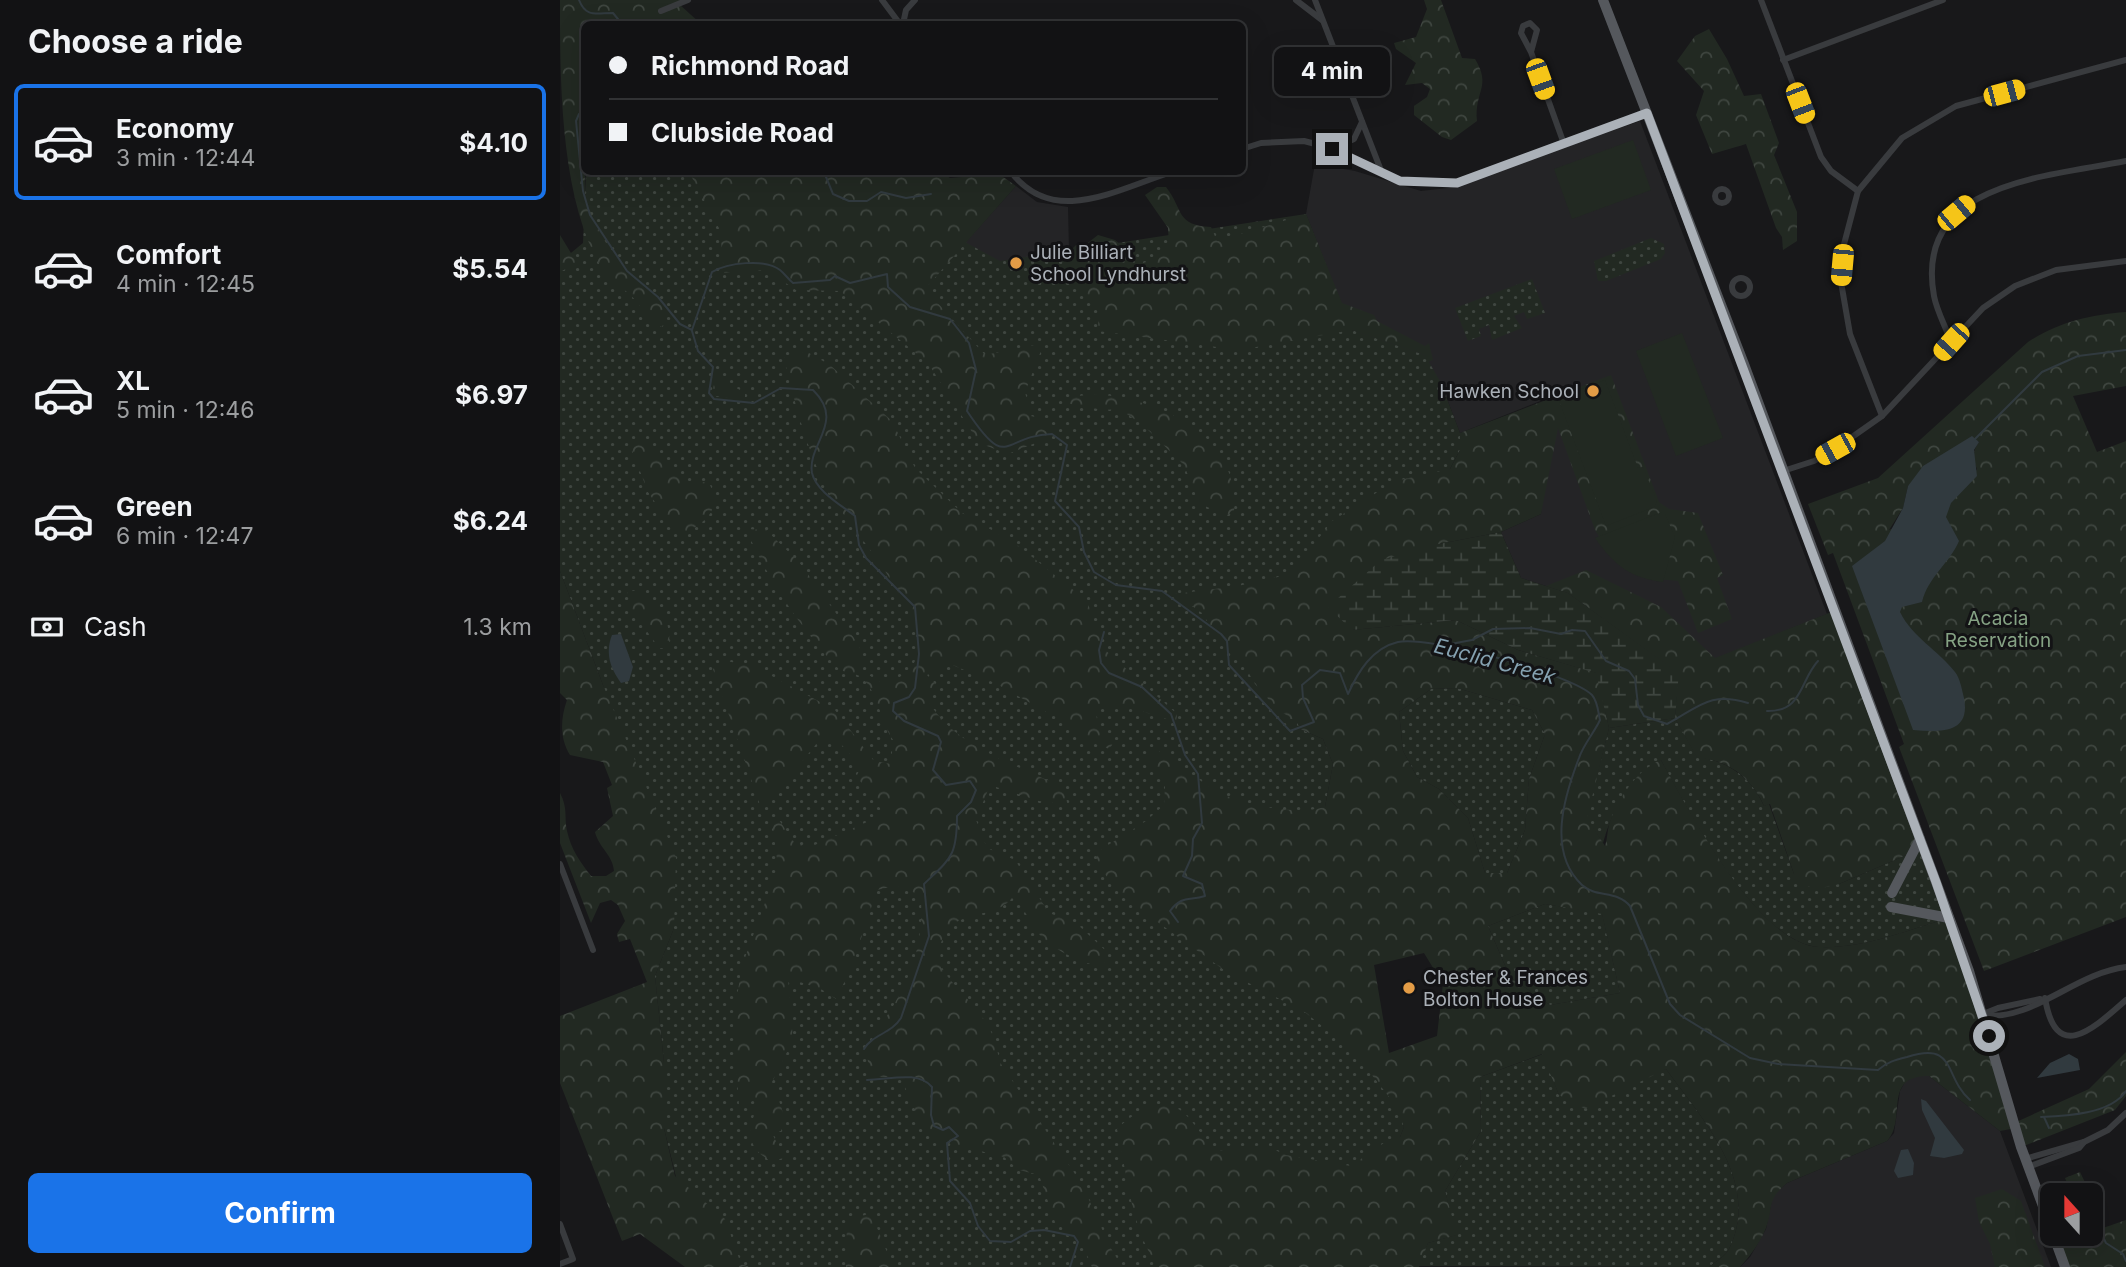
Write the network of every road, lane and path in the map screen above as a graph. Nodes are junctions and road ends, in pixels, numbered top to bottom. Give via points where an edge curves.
1 (688, 0) edge
2 (881, 0) edge
3 (915, 0) edge
4 (1296, 0) edge
5 (1315, 0) edge
6 (1604, 0) edge
7 (1761, 0) edge
8 (1943, 0) edge
9 (661, 11) dead end
10 (1323, 20) junction
11 (898, 21) edge
12 (902, 21) edge
13 (1531, 52) dead end
14 (1783, 60) junction
15 (2126, 60) edge
16 (1647, 113) junction
17 (1362, 120) junction
18 (1564, 144) junction
19 (1246, 148) edge
20 (1332, 149) junction
21 (2126, 161) edge
22 (1382, 173) junction
23 (1013, 175) edge
24 (1162, 175) edge
25 (1858, 191) junction
26 (2126, 261) edge
27 (1734, 290) dead end
28 (1718, 296) junction
29 (1951, 342) junction
30 (1882, 416) junction
31 (1783, 471) junction
32 (1920, 839) junction
33 (560, 864) edge
34 (1892, 893) dead end
35 (1891, 907) dead end
36 (1950, 918) junction
37 (593, 950) dead end
38 (2126, 967) edge
39 (2045, 998) junction
40 (2126, 1000) edge
41 (1983, 1015) junction
42 (2126, 1114) edge
43 (2027, 1163) junction
44 (2040, 1198) edge
45 (560, 1224) edge
46 (2058, 1246) edge
47 (560, 1264) edge
48 (2065, 1267) edge

1 - 9 street
2 - 11 street
3 - 12 street
4 - 10 street
5 - 10 street
6 - 16 main road
7 - 14 street
8 - 14 street
10 - 17 street
13 - 18 street
14 - 25 street via 1825,164
15 - 25 street via 1956,106 1902,138
16 - 18 street
16 - 28 main road
17 - 20 street via 1354,139
17 - 22 street
18 - 22 street via 1457,183 1416,184
19 - 20 street via 1304,141
20 - 22 street
21 - 29 street via 2000,187 1956,213 1935,251 1932,278
23 - 24 street via 1042,199 1064,203
25 - 30 street via 1843,248 1840,282 1850,334
26 - 29 street via 2055,271 2015,286 1983,308
27 - 28 street
28 - 31 main road
29 - 30 street
30 - 31 street via 1814,461
31 - 32 main road
32 - 34 main road
32 - 36 main road
33 - 37 street
35 - 36 main road
36 - 41 main road
38 - 39 street via 2100,972
39 - 40 street via 2054,1027 2068,1037 2086,1032
39 - 41 street via 1998,1017
41 - 43 main road
42 - 43 street via 2079,1149
43 - 44 main road
45 - 47 street via 573,1259
46 - 48 main road

